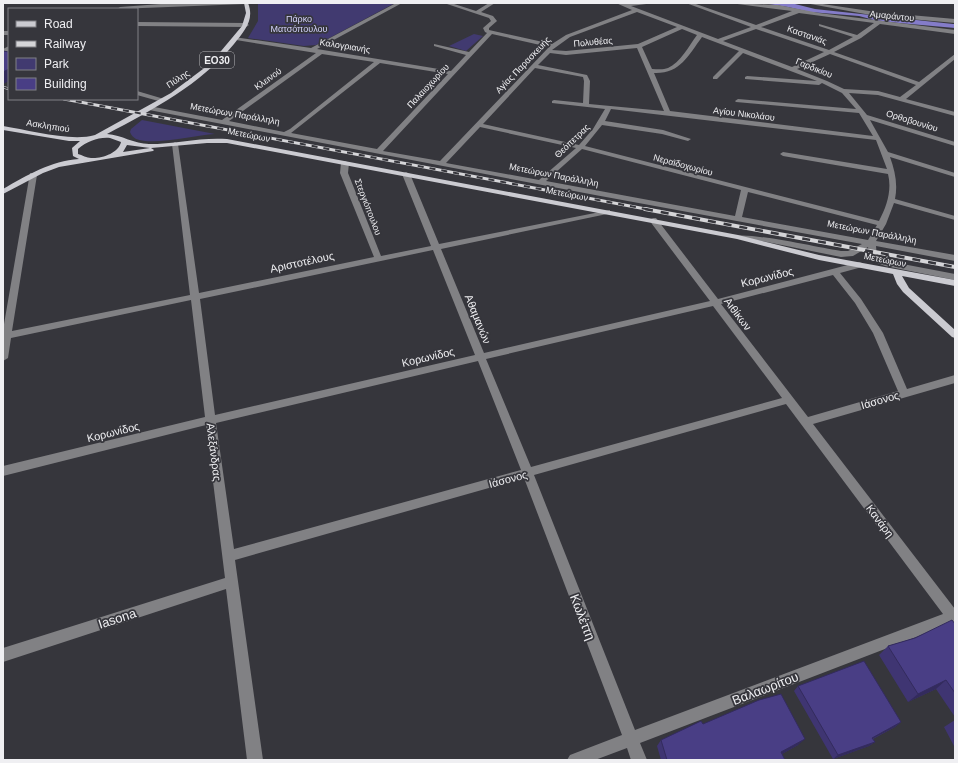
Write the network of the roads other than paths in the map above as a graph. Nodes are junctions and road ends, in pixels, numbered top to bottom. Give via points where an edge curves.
1 (246, 3) edge
2 (400, 3) edge
3 (446, 3) edge
4 (493, 3) edge
5 (618, 3) edge
6 (652, 3) edge
7 (688, 3) edge
8 (732, 3) edge
9 (808, 3) edge
10 (625, 5) junction
11 (132, 8) edge
12 (638, 10) junction
13 (800, 10) junction
14 (477, 12) junction
15 (955, 21) edge
16 (878, 23) junction
17 (138, 24) edge
18 (246, 25) junction
19 (821, 25) dead end
20 (682, 27) junction
21 (756, 27) junction
22 (955, 32) edge
23 (490, 33) junction
24 (700, 34) junction
25 (859, 37) junction
26 (236, 38) junction
27 (719, 41) junction
28 (436, 45) dead end
29 (552, 46) junction
30 (640, 46) junction
31 (312, 50) junction
32 (743, 50) junction
33 (322, 51) junction
34 (548, 51) junction
35 (829, 53) junction
36 (469, 54) junction
37 (955, 56) edge
38 (379, 61) junction
39 (533, 66) junction
40 (793, 69) junction
41 (650, 70) junction
42 (452, 73) junction
43 (715, 78) dead end
44 (747, 78) dead end
45 (829, 83) junction
46 (920, 84) junction
47 (842, 91) junction
48 (138, 93) edge
49 (902, 99) junction
50 (162, 100) junction
51 (738, 101) dead end
52 (554, 102) dead end
53 (586, 106) junction
54 (149, 108) junction
55 (609, 108) junction
56 (668, 113) junction
57 (862, 113) junction
58 (955, 114) edge
59 (134, 117) junction
60 (224, 122) junction
61 (602, 123) junction
62 (479, 125) junction
63 (3, 128) edge
64 (3, 133) edge
65 (286, 133) junction
66 (93, 138) junction
67 (877, 138) junction
68 (688, 139) dead end
69 (122, 140) junction
70 (175, 144) junction
71 (955, 144) edge
72 (581, 147) junction
73 (379, 151) junction
74 (74, 152) junction
75 (884, 153) junction
76 (783, 154) dead end
77 (110, 156) junction
78 (87, 159) junction
79 (345, 163) junction
80 (442, 163) junction
81 (892, 172) junction
82 (406, 174) junction
83 (33, 175) junction
84 (955, 175) edge
85 (541, 182) junction
86 (745, 190) junction
87 (3, 192) edge
88 (892, 200) junction
89 (607, 212) junction
90 (738, 218) junction
91 (955, 218) edge
92 (653, 220) junction
93 (882, 224) junction
94 (738, 237) junction
95 (871, 242) junction
96 (435, 246) junction
97 (378, 258) junction
98 (955, 258) edge
99 (859, 265) junction
100 (835, 272) junction
101 (896, 272) junction
102 (955, 277) edge
103 (955, 283) edge
104 (194, 296) junction
105 (715, 303) junction
106 (5, 335) edge
107 (955, 335) edge
108 (3, 358) edge
109 (481, 358) junction
110 (955, 379) edge
111 (904, 393) junction
112 (788, 400) junction
113 (210, 420) junction
114 (805, 422) junction
115 (3, 471) edge
116 (528, 473) junction
117 (228, 556) junction
118 (232, 582) junction
119 (954, 618) edge
120 (3, 655) edge
121 (630, 739) junction
122 (255, 760) edge
123 (575, 760) edge
124 (639, 760) edge

1 - 11 street
1 - 18 main road via 249,13
2 - 31 street
3 - 14 street
4 - 14 street
5 - 10 street, Γαρδικίου
6 - 10 street
7 - 21 street, Καστανιάς
8 - 13 street, Αμαράντου
9 - 15 street via 855,11
10 - 12 street, Γαρδικίου
12 - 20 street, Γαρδικίου
12 - 29 street, Αγίας Παρασκευής via 568,36
13 - 16 street, Αμαράντου
13 - 21 street
14 - 23 street via 494,20 486,28
16 - 22 street, Αμαράντου
16 - 25 street
17 - 18 street
18 - 26 main road, Πύλης / ΕΟ30
19 - 25 street
20 - 24 street, Γαρδικίου
20 - 30 street, Πολυθέας
21 - 27 street
21 - 35 street, Καστανιάς
23 - 29 street
23 - 36 street, Παλαιοχωρίου
24 - 27 street, Γαρδικίου
24 - 41 street via 672,68
25 - 35 street
26 - 31 street, Καλογριανής
26 - 50 main road, Πύλης / ΕΟ30 via 206,70 185,87
27 - 32 street, Γαρδικίου
28 - 36 street
29 - 34 street, Αγίας Παρασκευής
30 - 34 street, Πολυθέας via 566,53
30 - 41 street
31 - 33 street, Καλογριανής
32 - 40 street, Γαρδικίου
32 - 43 street
33 - 38 street, Καλογριανής
33 - 60 street, Κλεινού
34 - 39 street, Αγίας Παρασκευής
35 - 40 street
35 - 46 street, Καστανιάς
36 - 42 street, Παλαιοχωρίου
37 - 46 street
38 - 42 street, Καλογριανής
38 - 65 street
39 - 53 street via 585,76
39 - 62 street, Αγίας Παρασκευής
40 - 45 street, Γαρδικίου
41 - 56 street
42 - 73 street, Παλαιοχωρίου
44 - 45 street
45 - 47 street, Γαρδικίου
46 - 49 street
47 - 49 street via 868,92
47 - 57 street, Γαρδικίου
48 - 50 street
49 - 58 street
50 - 54 main road, Πύλης / ΕΟ30
51 - 57 street, Ορθοβουνίου
52 - 53 street, Αγίου Νικολάου
53 - 55 street, Αγίου Νικολάου
54 - 59 main road, ΕΟ30
54 - 60 street, Μετεώρων Παράλληλη
55 - 56 street, Αγίου Νικολάου
55 - 61 street, Θεόπετρας
56 - 67 street, Αγίου Νικολάου
57 - 67 street, Γαρδικίου
57 - 71 street, Ορθοβουνίου
59 - 66 main road, ΕΟ30
59 - 69 main road, ΕΟ30 via 123,129
60 - 65 street, Μετεώρων Παράλληλη
61 - 68 street via 663,132
61 - 72 street, Θεόπετρας
62 - 72 street, Νεραϊδοχωρίου
62 - 80 street, Αγίας Παρασκευής
63 - 66 main road, Ασκληπιού / ΕΟ30 via 69,139
64 - 74 main road, Ασκληπιού via 61,144
65 - 73 street, Μετεώρων Παράλληλη
66 - 69 main road, ΕΟ30 via 109,136
66 - 74 main road, ΕΟ30 via 79,145
67 - 75 street, Γαρδικίου
69 - 70 main road, Μετεώρων via 138,145
69 - 77 main road, ΕΟ30 via 122,148
70 - 77 main road, Μετεώρων
70 - 79 main road, Μετεώρων via 218,140
70 - 104 street, Αλεξάνδρας
72 - 85 street, Θεόπετρας
72 - 86 street, Νεραϊδοχωρίου
73 - 80 street, Μετεώρων Παράλληλη
74 - 78 main road, Ασκληπιού via 78,157
75 - 81 street, Γαρδικίου
75 - 84 street
76 - 81 street
77 - 78 main road, Μετεώρων
78 - 83 main road, Μετεώρων via 63,163
79 - 82 main road, Μετεώρων
79 - 97 street, Στεργιόπουλου via 344,173
80 - 85 street, Μετεώρων Παράλληλη
81 - 88 street, Γαρδικίου
82 - 89 main road, Μετεώρων
82 - 96 street, Αθαμανών
83 - 87 main road, Μετεώρων
83 - 106 street
85 - 90 street, Μετεώρων Παράλληλη
86 - 90 street
86 - 93 street, Νεραϊδοχωρίου
88 - 91 street
88 - 93 street, Γαρδικίου
89 - 92 main road, Μετεώρων
89 - 96 street, Αριστοτέλους
90 - 95 street, Μετεώρων Παράλληλη
92 - 94 main road, Μετεώρων
92 - 105 street, Αιθίκων
93 - 95 street, Γαρδικίου
94 - 95 street via 841,254 850,254
94 - 99 main road, Μετεώρων
95 - 98 street, Μετεώρων Παράλληλη
95 - 102 street via 873,258 885,263
96 - 97 street, Αριστοτέλους
96 - 109 street, Αθαμανών
97 - 104 street, Αριστοτέλους
99 - 100 street, Κορωνίδος
99 - 101 main road, Μετεώρων
100 - 105 street, Κορωνίδος
100 - 111 street via 858,301 878,333
101 - 103 main road, Μετεώρων
101 - 107 main road via 906,290
104 - 106 street, Αριστοτέλους
104 - 113 street, Αλεξάνδρας
105 - 109 street, Κορωνίδος
105 - 112 street, Αιθίκων
106 - 108 street
109 - 113 street, Κορωνίδος
109 - 116 street, Αθαμανών
110 - 111 street, Ιάσονος
111 - 114 street, Ιάσονος
112 - 114 street, Αιθίκων
112 - 116 street, Ιάσονος
113 - 115 street, Κορωνίδος
113 - 117 street, Αλεξάνδρας
114 - 119 street, Κανάρη
116 - 117 street, Ιάσονος
116 - 121 street, Κωλέττη
117 - 118 street, Αλεξάνδρας
118 - 120 street, Iasona
118 - 122 street, Αλεξάνδρας
119 - 121 street, Βαλαωρίτου
121 - 123 street, Βαλαωρίτου
121 - 124 street, Κωλέττη

